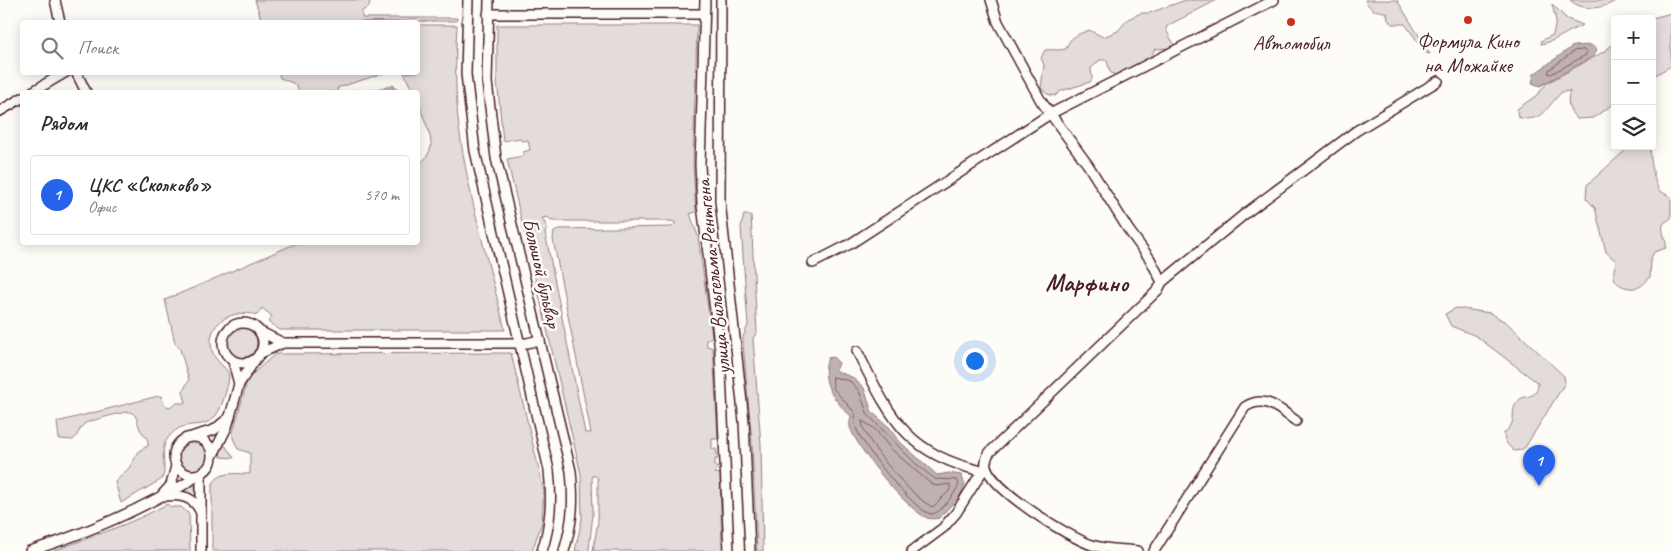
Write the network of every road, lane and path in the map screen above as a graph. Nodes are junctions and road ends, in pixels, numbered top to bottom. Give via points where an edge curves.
1 (56, 0) edge
2 (468, 0) edge
3 (489, 0) edge
4 (705, 0) edge
5 (721, 0) edge
6 (991, 0) edge
7 (1274, 0) edge
8 (488, 14) junction
9 (704, 14) junction
10 (60, 20) edge
11 (61, 75) edge
12 (78, 75) edge
13 (1438, 81) dead end
14 (35, 90) edge
15 (85, 90) edge
16 (20, 99) edge
17 (0, 111) edge
18 (1050, 114) junction
19 (813, 263) dead end
20 (1162, 282) junction
21 (258, 331) junction
22 (540, 340) junction
23 (284, 343) junction
24 (519, 343) junction
25 (857, 352) dead end
26 (258, 356) junction
27 (234, 361) junction
28 (239, 384) junction
29 (230, 417) junction
30 (1296, 421) dead end
31 (192, 437) junction
32 (213, 455) junction
33 (176, 466) junction
34 (984, 468) junction
35 (199, 475) junction
36 (160, 497) junction
37 (201, 513) junction
38 (30, 551) edge
39 (201, 551) edge
40 (542, 551) edge
41 (564, 551) edge
42 (729, 551) edge
43 (750, 551) edge
44 (912, 551) edge
45 (1138, 551) edge
46 (1154, 551) edge

1 - 10 street
2 - 24 street, Большой бульвар via 466,74 469,114
3 - 8 street, Большой бульвар
4 - 9 street, улица Вильгельма Рентгена
5 - 43 street, улица Вильгельма Рентгена via 720,200 744,421
6 - 18 street via 1012,50
7 - 18 street
8 - 9 street
8 - 22 street, Большой бульвар via 487,82 492,132
9 - 42 street, улица Вильгельма Рентгена via 700,164 721,360
11 - 14 street
12 - 15 street
13 - 20 street via 1348,137 1246,213
16 - 17 street
18 - 19 street via 850,244
18 - 20 street via 1088,165
20 - 34 street via 1158,290 990,452
21 - 23 street
21 - 26 street via 262,342
21 - 27 street via 243,323 227,330 223,347
22 - 24 street
22 - 41 street, Большой бульвар via 571,470 574,501
23 - 24 street
23 - 26 street
24 - 40 street, Большой бульвар via 546,455 552,497 551,518
25 - 34 street via 886,408 914,442 956,465
26 - 27 street via 245,363
26 - 28 street
27 - 28 street
28 - 29 street
29 - 31 street via 214,430
29 - 32 street
30 - 46 street via 1265,401 1245,407
31 - 32 street via 206,442
31 - 33 street via 176,447
32 - 35 street via 211,465
33 - 35 street via 183,473
33 - 36 street via 171,484
34 - 44 street via 952,518
34 - 45 street via 1024,505 1081,541 1103,548
35 - 36 street
35 - 37 street
36 - 37 street via 187,497 198,505
36 - 38 street via 105,523
37 - 39 street

